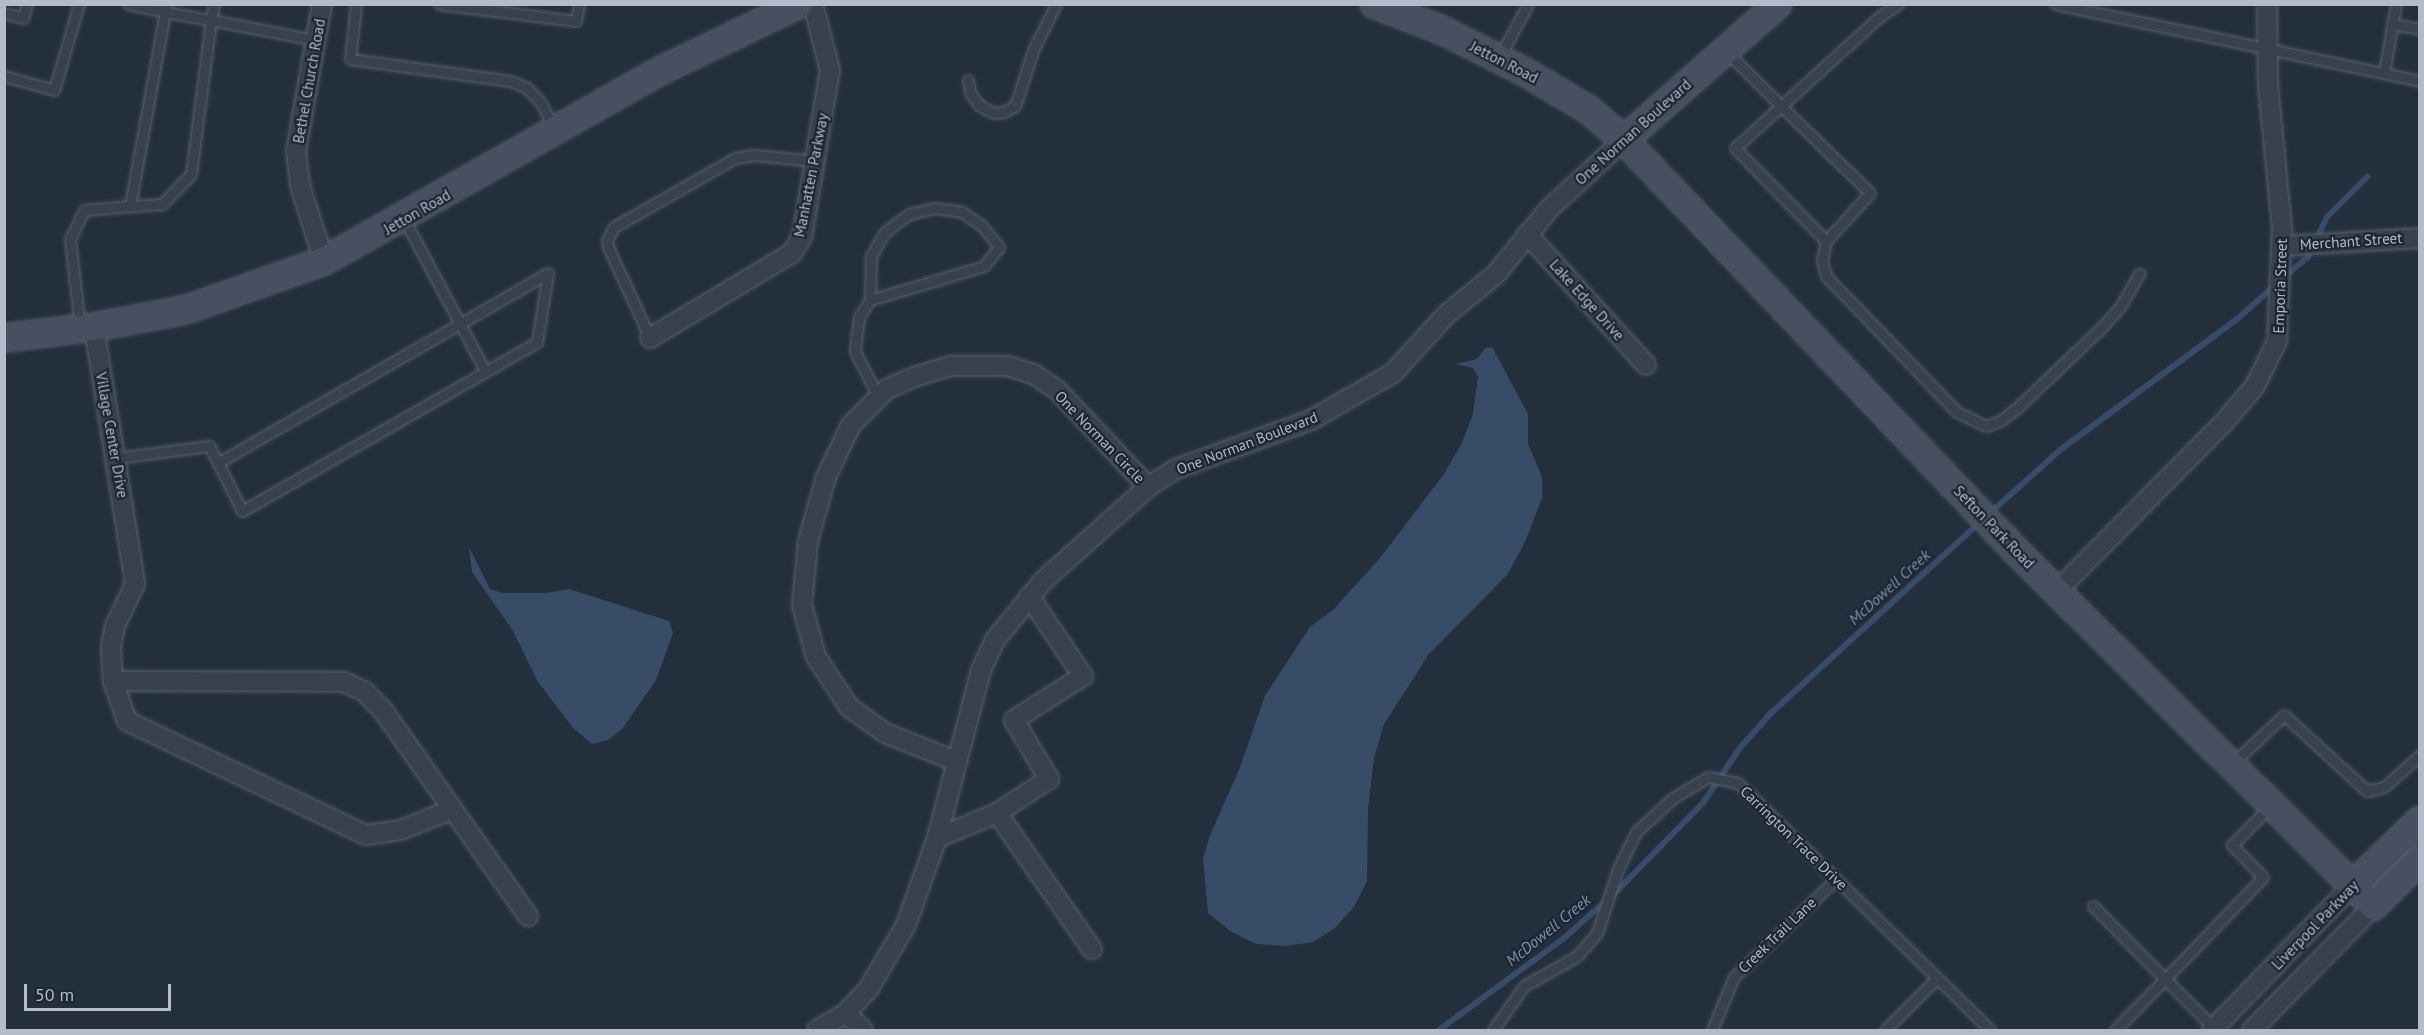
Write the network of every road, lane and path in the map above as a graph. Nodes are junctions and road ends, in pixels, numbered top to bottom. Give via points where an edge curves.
1 (27, 4) edge
2 (79, 4) edge
3 (128, 4) edge
4 (214, 4) edge
5 (322, 4) edge
6 (356, 4) edge
7 (439, 4) edge
8 (579, 4) edge
9 (799, 4) edge
10 (813, 4) edge
11 (1056, 4) edge
12 (1374, 4) edge
13 (1528, 4) edge
14 (1778, 4) edge
15 (1898, 4) edge
16 (2055, 4) edge
17 (2267, 4) edge
18 (2396, 4) edge
19 (166, 8) edge
20 (4, 13) edge
21 (211, 20) junction
22 (2392, 24) junction
23 (2420, 29) edge
24 (315, 40) junction
25 (1726, 50) junction
26 (2267, 50) junction
27 (1499, 58) junction
28 (2384, 74) junction
29 (4, 76) edge
30 (968, 80) dead end
31 (2420, 81) edge
32 (1781, 106) junction
33 (556, 131) junction
34 (1624, 140) junction
35 (815, 161) junction
36 (130, 206) junction
37 (404, 219) junction
38 (1527, 234) junction
39 (2420, 237) edge
40 (1826, 241) junction
41 (2282, 246) junction
42 (324, 261) junction
43 (2140, 273) dead end
44 (870, 300) junction
45 (461, 327) junction
46 (87, 328) junction
47 (4, 338) edge
48 (650, 339) joint
49 (1646, 365) dead end
50 (485, 370) junction
51 (878, 396) junction
52 (116, 458) junction
53 (218, 463) junction
54 (1148, 487) junction
55 (2058, 591) junction
56 (1029, 596) junction
57 (113, 681) junction
58 (2420, 755) edge
59 (955, 761) junction
60 (2231, 765) junction
61 (2271, 805) junction
62 (451, 810) junction
63 (998, 813) junction
64 (2420, 820) edge
65 (937, 838) junction
66 (2420, 860) edge
67 (1836, 879) junction
68 (2353, 885) junction
69 (2093, 906) dead end
70 (2374, 906) junction
71 (528, 916) dead end
72 (1092, 949) dead end
73 (1937, 978) junction
74 (2165, 979) junction
75 (846, 1013) junction
76 (2213, 1029) edge
77 (817, 1030) edge
78 (863, 1030) edge
79 (1493, 1030) edge
80 (1712, 1030) edge
81 (1885, 1030) edge
82 (1990, 1030) edge
83 (2115, 1030) edge
84 (2252, 1030) edge

1 - 20 lane via 23,18
2 - 29 lane via 54,90
3 - 19 lane
4 - 21 lane
5 - 24 street, Bethel Church Road
6 - 33 lane via 350,59 511,81 527,88 541,103
7 - 8 lane via 576,21
9 - 33 street, Jetton Road via 662,70
10 - 35 street, Manhatten Parkway via 830,70
11 - 30 lane via 1034,48 1015,106 993,113 979,105 970,93
12 - 27 street, Jetton Road
13 - 27 lane
14 - 25 street, One Norman Boulevard
15 - 32 lane
16 - 26 lane
17 - 26 street, Emporia Street
18 - 22 lane
19 - 21 lane
19 - 36 lane
21 - 24 lane
21 - 36 lane via 191,174 162,204
22 - 23 lane
22 - 28 lane
24 - 42 street, Bethel Church Road via 296,151 301,189
25 - 32 lane
25 - 34 street, One Norman Boulevard
26 - 28 lane
26 - 41 street, Emporia Street
27 - 34 street, Jetton Road via 1589,110
28 - 31 lane
32 - 40 lane via 1870,193
32 - 40 lane via 1735,148
33 - 37 street, Jetton Road
34 - 38 street, One Norman Boulevard
34 - 55 street, Sefton Park Road
35 - 48 street, Manhatten Parkway via 802,237 792,253
35 - 48 lane via 754,155 735,158 614,227 608,247
36 - 46 lane via 84,210 70,239
37 - 42 street, Jetton Road
37 - 45 lane
38 - 49 street, Lake Edge Drive
38 - 54 street, One Norman Boulevard via 1496,274 1446,315 1393,373 1311,420 1200,458
39 - 41 street, Merchant Street
40 - 43 lane via 1822,261 1826,276 1957,412 1986,426 2018,407 2102,327 2120,307
41 - 55 street, Emporia Street via 2277,342 2255,386
42 - 46 street, Jetton Road via 195,307
44 - 44 lane via 984,266 999,247 982,226 962,212 935,208 909,214 885,232 871,256
44 - 51 lane via 859,317 855,352
45 - 50 lane
45 - 50 lane via 548,273 537,342
45 - 53 lane
46 - 47 street, Jetton Road
46 - 52 street, Village Center Drive
50 - 53 lane via 242,511
51 - 54 street, One Norman Circle via 914,377 951,366 979,363 1026,372 1057,390
51 - 59 street, One Norman Circle via 851,424 826,477 808,542 802,605 816,657 849,707 885,734
52 - 53 lane via 209,446
52 - 57 street, Village Center Drive via 135,584 115,626
54 - 56 street, One Norman Boulevard
55 - 60 street, Sefton Park Road
56 - 59 street, One Norman Boulevard via 995,640 981,670
56 - 63 street via 1083,676 1014,720 1049,779
57 - 62 street via 127,721 366,835 401,830
57 - 62 street via 344,682 365,692 384,712
58 - 60 lane via 2384,787 2367,791 2284,715
59 - 65 street, One Norman Boulevard
60 - 61 street, Sefton Park Road
61 - 68 street, Sefton Park Road
61 - 74 lane via 2232,845 2263,877
62 - 71 street
63 - 65 street
63 - 72 street
64 - 68 street, Liverpool Parkway
65 - 75 street, One Norman Boulevard via 896,945 869,988
66 - 70 street, Liverpool Parkway
67 - 73 lane, Carrington Trace Drive
67 - 79 lane, Carrington Trace Drive via 1738,783 1708,777 1672,798 1636,832 1618,869 1597,933 1577,956 1524,986
67 - 80 lane, Creek Trail Lane via 1734,977
68 - 70 street, Sefton Park Road
68 - 76 street, Liverpool Parkway
69 - 74 lane
70 - 84 street, Liverpool Parkway
73 - 81 lane
73 - 82 lane, Carrington Trace Drive
74 - 76 lane
74 - 83 lane
75 - 77 street, One Norman Boulevard
75 - 78 street

